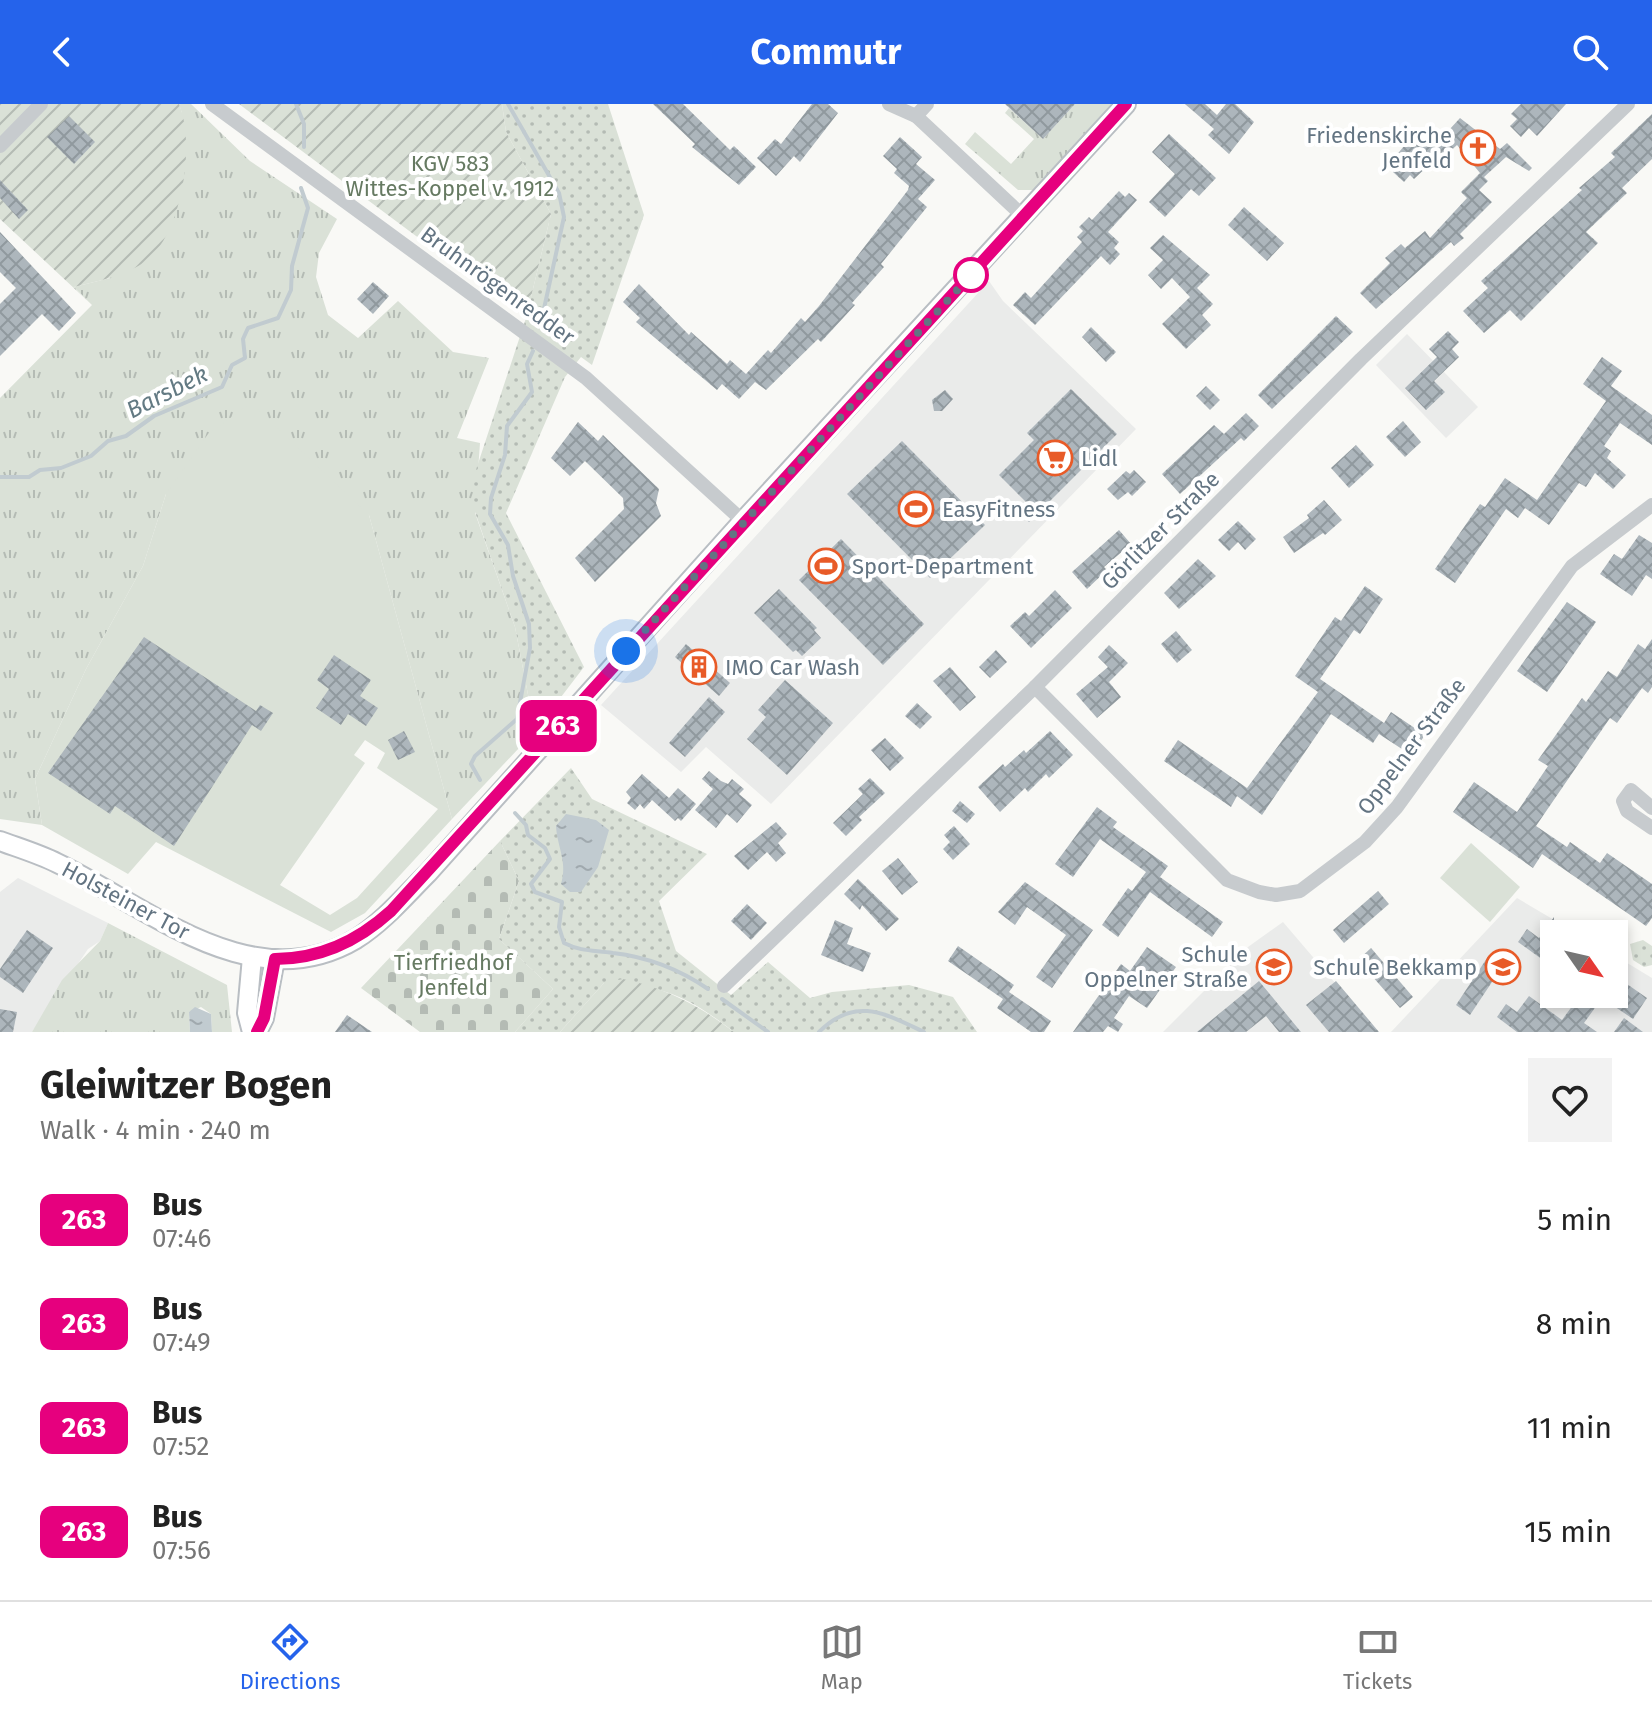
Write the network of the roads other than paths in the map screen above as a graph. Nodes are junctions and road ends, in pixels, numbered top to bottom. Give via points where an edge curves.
1 (41, 104) edge
2 (212, 104) edge
3 (889, 104) edge
4 (927, 104) edge
5 (1126, 104) edge
6 (1628, 104) edge
7 (916, 116) junction
8 (0, 146) edge
9 (1024, 217) junction
10 (1652, 505) edge
11 (743, 521) junction
12 (1035, 687) junction
13 (1652, 808) edge
14 (1652, 828) edge
15 (0, 841) edge
16 (252, 957) junction
17 (275, 959) junction
18 (724, 986) dead end
19 (255, 1032) edge

1 - 8 street
2 - 11 street, Bruhnrögenredder via 586,378
3 - 7 street
4 - 7 street
5 - 9 main road, Holsteiner Tor
6 - 12 street, Görlitzer Straße via 1361,359
7 - 9 street
9 - 11 main road, Holsteiner Tor
10 - 12 street, Oppelner Straße via 1572,566 1397,807 1365,842 1300,891 1276,895 1227,880
11 - 17 main road, Holsteiner Tor via 391,911 337,948
12 - 18 street, Görlitzer Straße
13 - 14 street via 1631,790 1623,801 1627,811
15 - 16 main road, Holsteiner Tor via 57,862 193,936
16 - 17 main road, Holsteiner Tor
16 - 19 main road via 247,1013
17 - 19 main road via 264,1018

